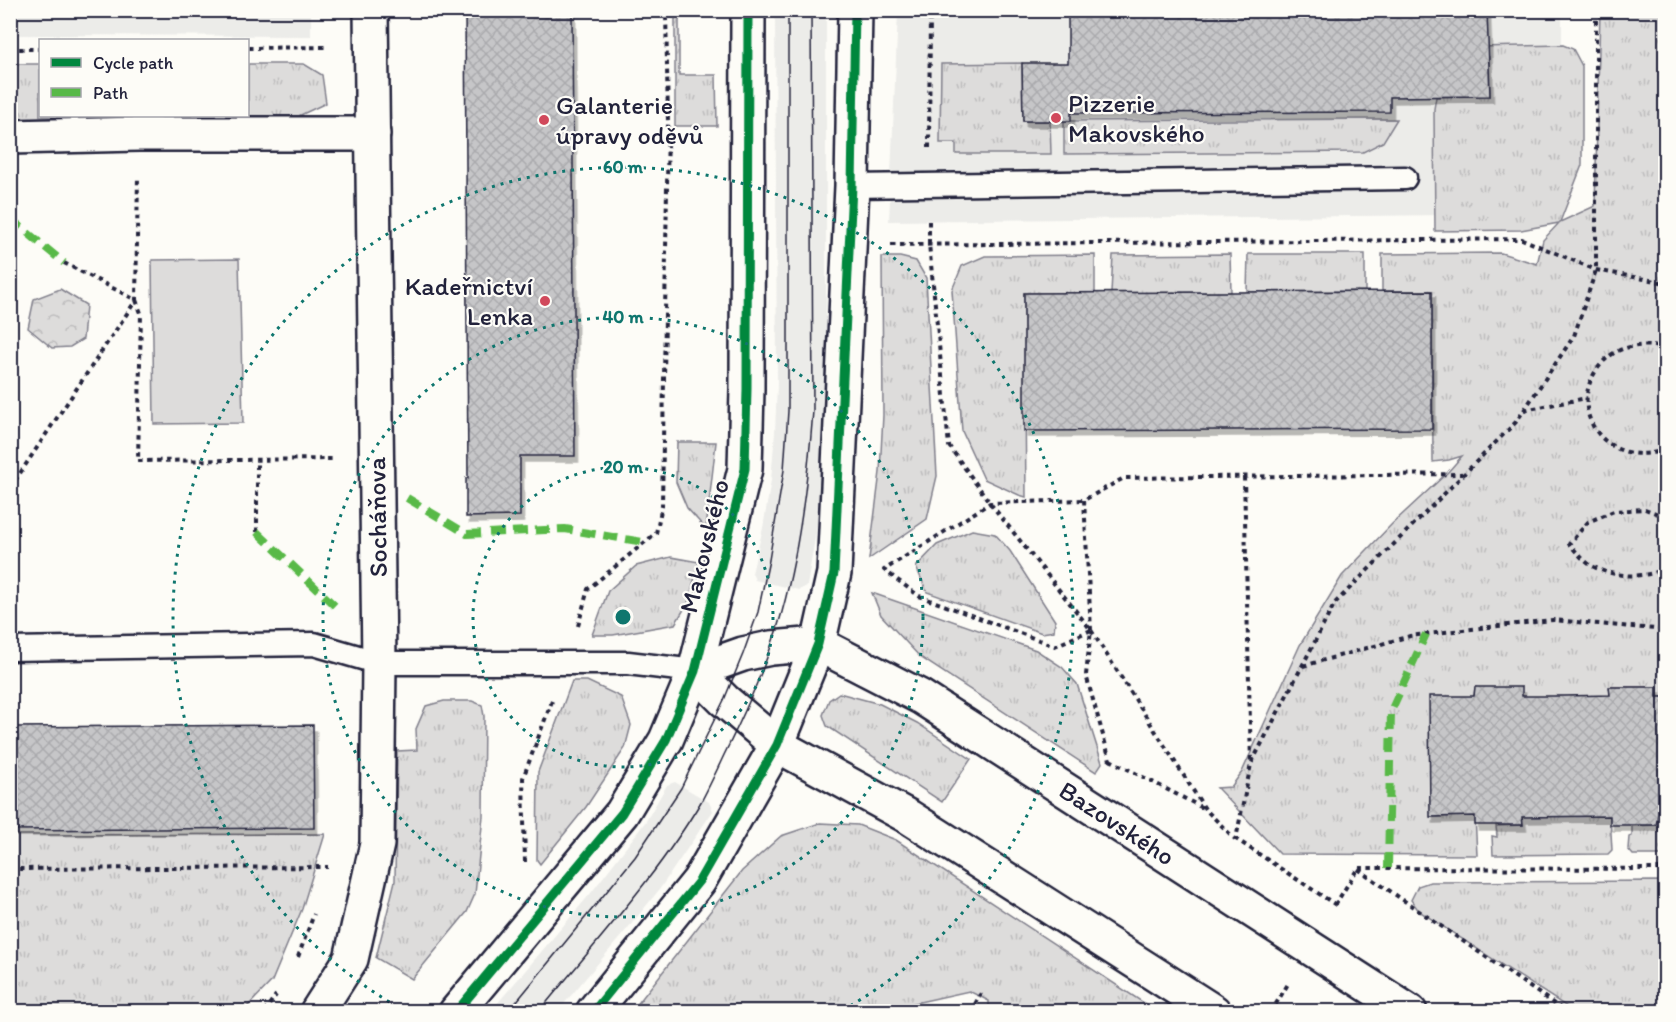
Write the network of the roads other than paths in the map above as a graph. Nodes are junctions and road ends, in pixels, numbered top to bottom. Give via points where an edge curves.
1 (371, 10) edge
2 (748, 10) edge
3 (855, 10) edge
4 (373, 134) junction
5 (10, 137) edge
6 (1405, 178) dead end
7 (852, 186) junction
8 (818, 644) junction
9 (10, 649) edge
10 (379, 663) junction
11 (695, 671) junction
12 (777, 745) junction
13 (317, 1011) edge
14 (456, 1011) edge
15 (593, 1011) edge
16 (1214, 1011) edge
17 (1410, 1011) edge

1 - 4 street, Socháňova
2 - 11 street, Makovského via 745,469
3 - 7 street
4 - 5 street
4 - 10 street, Socháňova
6 - 7 lane
7 - 8 street via 834,573
8 - 11 street via 743,654
8 - 12 street
8 - 17 street, Bazovského via 921,697
9 - 10 lane via 314,644
10 - 11 lane via 628,663
10 - 13 street, Socháňova via 377,844 351,959
11 - 12 street
11 - 14 street, Makovského via 666,740 622,813
12 - 15 street via 699,881
12 - 16 street via 909,817

